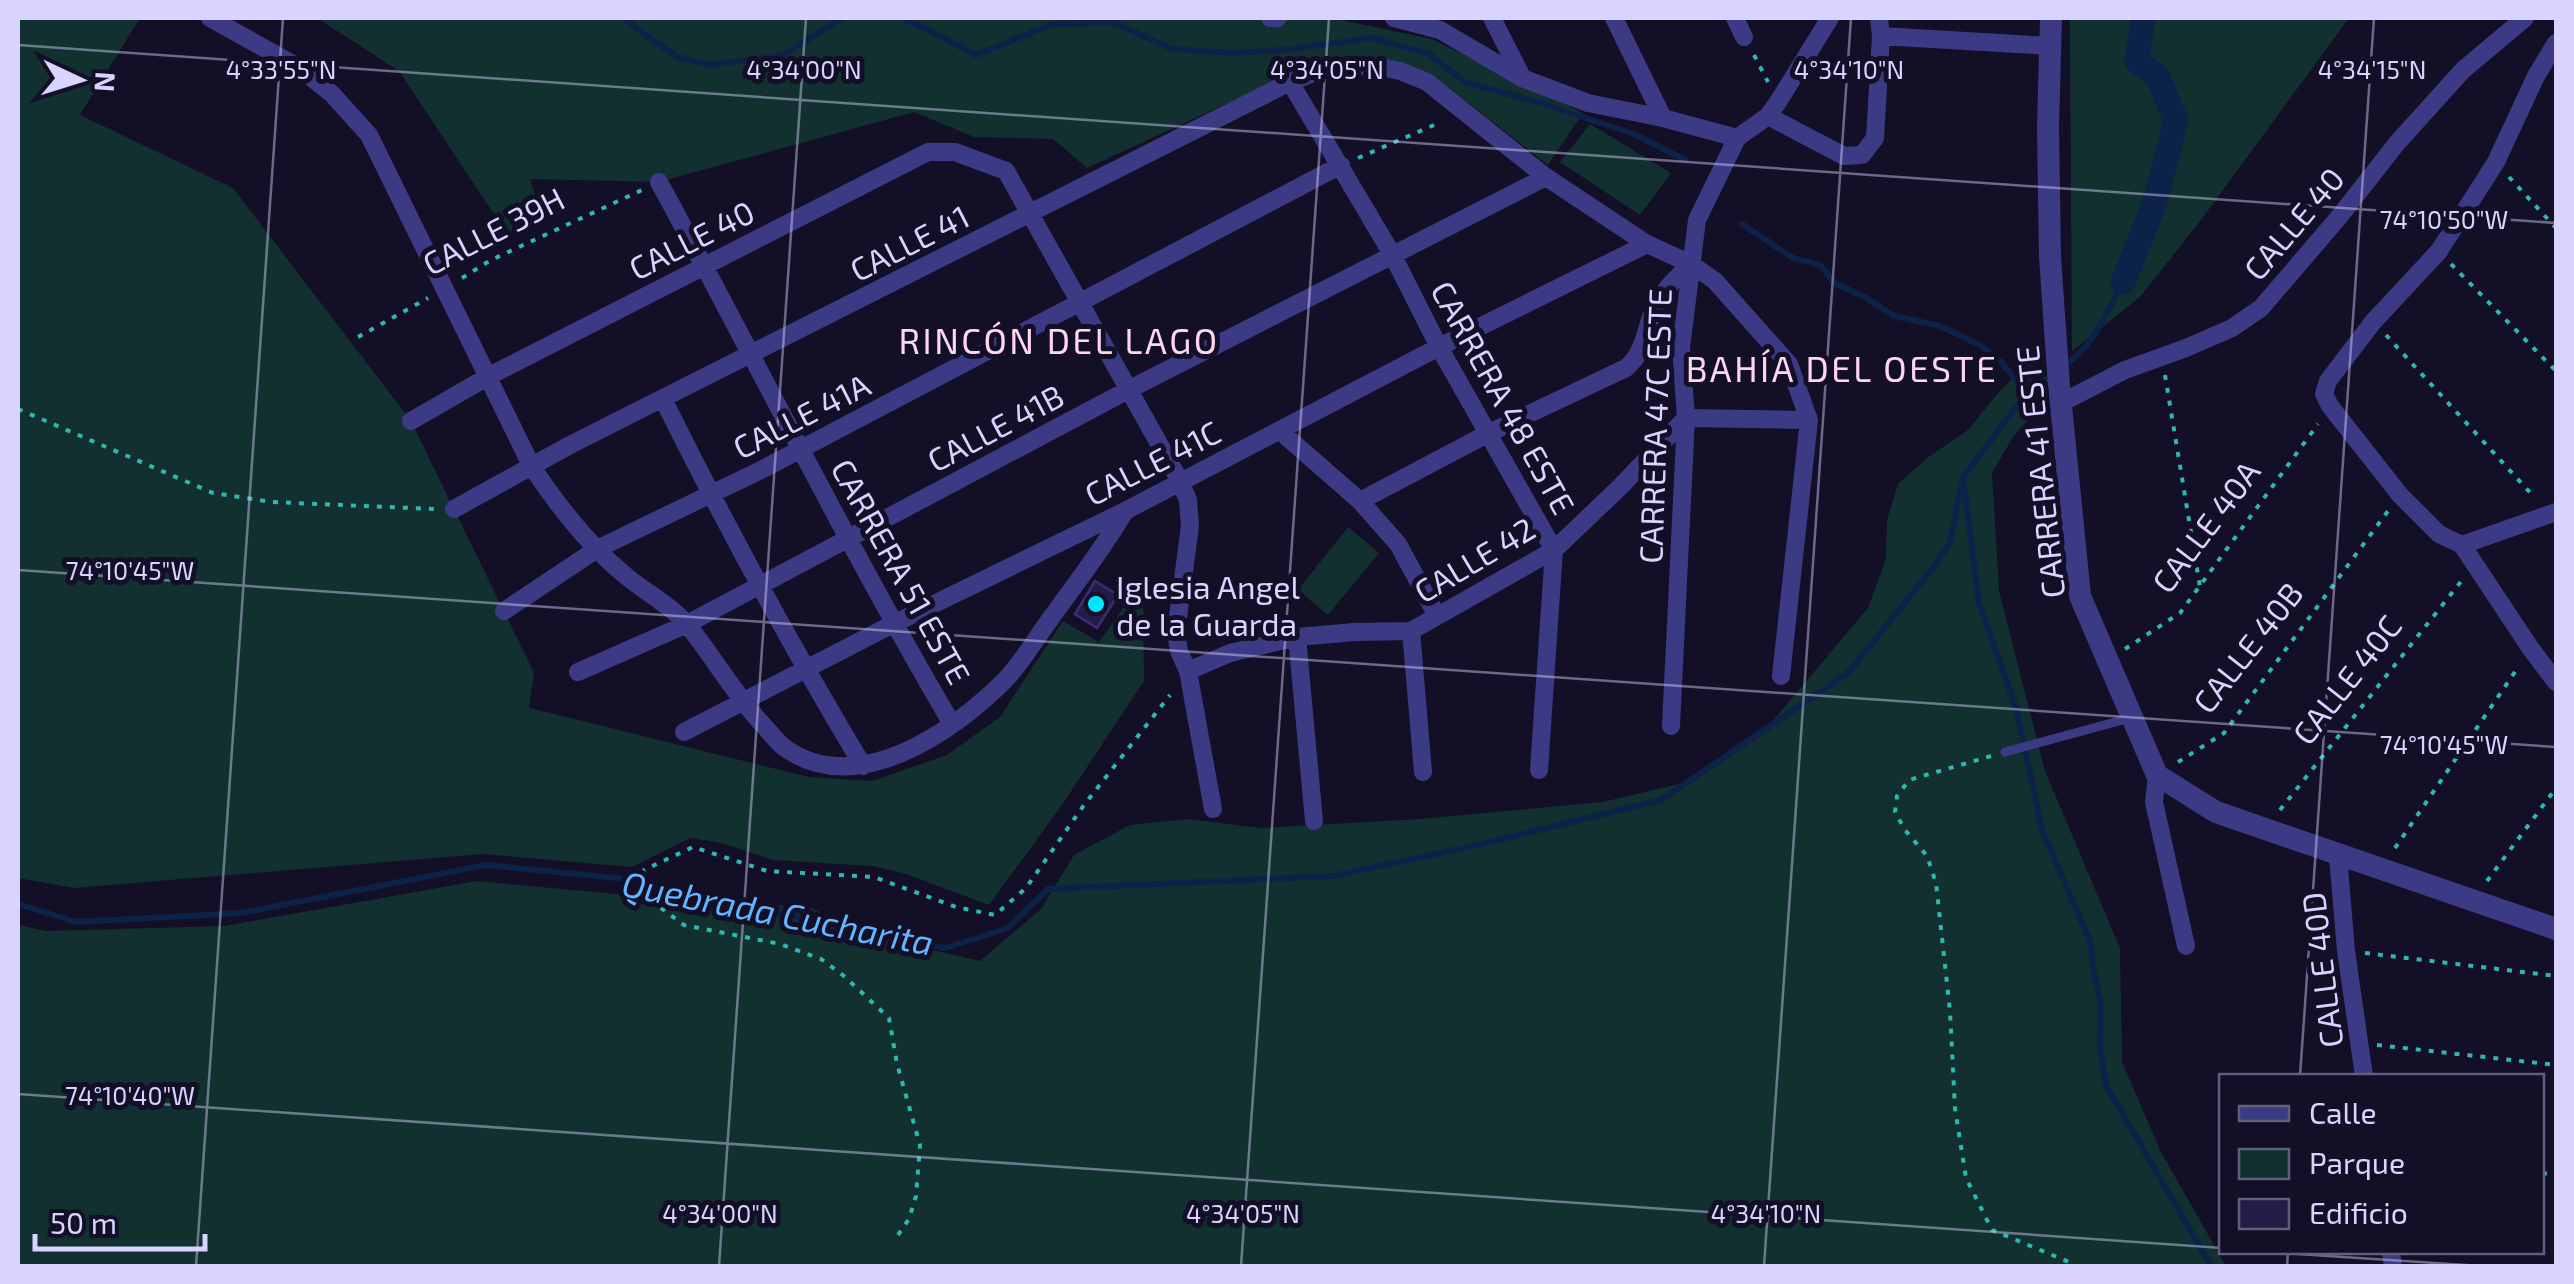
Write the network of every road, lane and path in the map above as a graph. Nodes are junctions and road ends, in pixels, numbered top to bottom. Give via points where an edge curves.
1 (210, 18) edge
2 (1394, 18) edge
3 (1492, 18) edge
4 (1614, 18) edge
5 (1735, 18) edge
6 (1830, 18) edge
7 (2051, 18) edge
8 (2526, 18) edge
9 (1880, 27) edge
10 (1744, 37) joint
11 (2556, 43) edge
12 (2050, 46) junction
13 (1522, 78) junction
14 (1290, 82) junction
15 (1773, 109) junction
16 (1464, 112) junction
17 (1663, 118) junction
18 (1738, 138) junction
19 (2496, 162) junction
20 (1341, 165) junction
21 (1546, 177) junction
22 (659, 182) joint
23 (1030, 214) junction
24 (2556, 228) edge
25 (1647, 244) junction
26 (2439, 251) junction
27 (1392, 254) junction
28 (1691, 264) junction
29 (705, 266) junction
30 (443, 289) junction
31 (1081, 304) junction
32 (2374, 322) junction
33 (358, 337) dead end
34 (1439, 347) junction
35 (750, 355) junction
36 (2162, 357) junction
37 (2556, 371) edge
38 (489, 376) junction
39 (1130, 389) junction
40 (2060, 394) junction
41 (663, 400) junction
42 (2327, 400) junction
43 (18, 409) edge
44 (1686, 418) junction
45 (1809, 420) junction
46 (411, 421) dead end
47 (1280, 431) junction
48 (1489, 432) junction
49 (801, 449) junction
50 (532, 467) junction
51 (1180, 481) junction
52 (710, 494) junction
53 (2400, 495) junction
54 (1360, 502) junction
55 (454, 509) joint
56 (1124, 511) junction
57 (2554, 513) edge
58 (850, 538) junction
59 (2462, 545) junction
60 (597, 549) junction
61 (1554, 550) junction
62 (2475, 564) junction
63 (759, 587) junction
64 (2200, 587) junction
65 (504, 611) dead end
66 (1438, 616) junction
67 (687, 624) junction
68 (893, 624) junction
69 (1411, 632) junction
70 (1297, 638) junction
71 (2530, 649) junction
72 (2108, 660) junction
73 (805, 670) junction
74 (1188, 671) junction
75 (578, 672) dead end
76 (1781, 676) dead end
77 (2556, 682) edge
78 (742, 703) junction
79 (2132, 717) junction
80 (952, 724) junction
81 (1671, 726) dead end
82 (684, 732) dead end
83 (2006, 752) joint
84 (863, 766) junction
85 (1539, 770) dead end
86 (1423, 772) dead end
87 (2156, 776) junction
88 (2556, 788) edge
89 (1213, 809) dead end
90 (1314, 821) dead end
91 (2264, 830) junction
92 (2338, 856) junction
93 (2381, 869) junction
94 (2472, 901) junction
95 (2556, 929) edge
96 (2186, 946) dead end
97 (2346, 951) junction
98 (2556, 976) edge
99 (2360, 1043) junction
100 (2556, 1065) edge
101 (2364, 1074) edge
102 (898, 1235) dead end
103 (2072, 1266) edge

1 - 30 street via 298,68 369,135
2 - 13 street via 1440,30
3 - 13 street
4 - 17 street
5 - 10 street
6 - 15 street
7 - 12 street, CARRERA 41 ESTE
8 - 36 street, CALLE 40 via 2450,84 2261,308 2232,328
9 - 12 street
9 - 15 street via 1875,138 1862,154 1844,156
10 - 15 path
11 - 19 street
12 - 40 street, CARRERA 41 ESTE via 2050,257
13 - 17 street via 1588,103
14 - 16 street, CALLE 41 via 1326,68 1400,71 1427,82
14 - 20 street, CARRERA 48 ESTE
14 - 23 street, CALLE 41
15 - 18 street
16 - 20 path
16 - 21 street
17 - 18 street
18 - 28 street, CARRERA 47C ESTE via 1697,220
19 - 24 path
19 - 26 street
20 - 27 street, CARRERA 48 ESTE
20 - 31 street, CALLE 41A
21 - 25 street
21 - 27 street, CALLE 41B
22 - 29 street, CARRERA 51 ESTE
22 - 30 path, CALLE 39H
23 - 29 street, CALLE 40 via 1006,171 955,152 928,152
23 - 31 street
23 - 35 street, CALLE 41
25 - 28 street
25 - 34 street, CALLE 41C
26 - 32 street
26 - 37 path
27 - 34 street, CARRERA 48 ESTE
27 - 39 street, CALLE 41B
28 - 44 street, CARRERA 47C ESTE via 1681,348
28 - 45 street via 1715,281 1788,364
28 - 48 street via 1666,288 1640,352 1626,368
29 - 35 street, CARRERA 51 ESTE
29 - 38 street, CALLE 40
30 - 33 path, CALLE 39H
30 - 38 street
31 - 39 street
31 - 49 street, CALLE 41A
32 - 42 street via 2328,380
32 - 57 path
34 - 47 street, CALLE 41C
34 - 48 street, CARRERA 48 ESTE
35 - 41 street, CALLE 41
35 - 49 street, CARRERA 51 ESTE
36 - 40 street, CALLE 40
36 - 64 path
38 - 46 street, CALLE 40
38 - 50 street
39 - 51 street
39 - 58 street, CALLE 41B
40 - 72 street, CARRERA 41 ESTE via 2080,596
41 - 50 street, CALLE 41
41 - 52 street
42 - 53 street
42 - 64 path, CALLE 40A
43 - 55 path via 212,493 272,502
44 - 45 street
44 - 61 street, CALLE 42
44 - 81 street, CARRERA 47C ESTE
45 - 76 street
47 - 51 street, CALLE 41C
47 - 54 street
48 - 54 street
48 - 61 street, CARRERA 48 ESTE
49 - 52 street, CALLE 41A
49 - 58 street, CARRERA 51 ESTE
50 - 55 street, CALLE 41
50 - 60 street
51 - 56 street, CALLE 41C
51 - 74 street via 1190,526 1176,632
52 - 60 street, CALLE 41A
52 - 63 street
53 - 59 street via 2439,534
53 - 87 path, CALLE 40B via 2224,732
54 - 66 street via 1398,544
56 - 68 street, CALLE 41C
56 - 80 street via 1010,674
57 - 59 street
58 - 63 street, CALLE 41B
58 - 68 street, CARRERA 51 ESTE
59 - 62 street
60 - 65 street, CALLE 41A
60 - 67 street
61 - 66 street, CALLE 42
61 - 85 street, CARRERA 48 ESTE
62 - 71 street
62 - 91 path, CALLE 40C
63 - 67 street, CALLE 41B
63 - 73 street
64 - 72 path, CALLE 40A via 2180,614
66 - 69 street, CALLE 42
67 - 75 street, CALLE 41B
67 - 78 street
68 - 73 street, CALLE 41C
68 - 80 street, CARRERA 51 ESTE
69 - 70 street, CALLE 42
69 - 86 street
70 - 74 street, CALLE 42 via 1230,653
70 - 90 street
71 - 77 street
71 - 93 path
72 - 79 street, CARRERA 41 ESTE
73 - 78 street, CALLE 41C
73 - 84 street
74 - 89 street
74 - 102 path via 1026,888 996,915 874,877 768,871 693,847 644,870 636,890 684,925 822,959 889,1018 920,1145 916,1196
78 - 82 street, CALLE 41C
78 - 84 street via 785,748 822,765
79 - 83 lane
79 - 87 street, CARRERA 41 ESTE
80 - 84 street via 916,747
83 - 103 path via 1908,780 1895,812 1928,856 1936,883 1966,1178 1992,1230
87 - 91 street via 2216,812
87 - 96 street via 2154,802
88 - 94 path
91 - 92 street
92 - 93 street
92 - 97 street, CALLE 40D
93 - 94 street
94 - 95 street
97 - 98 path
97 - 99 street, CALLE 40D
99 - 100 path
99 - 101 street, CALLE 40D

